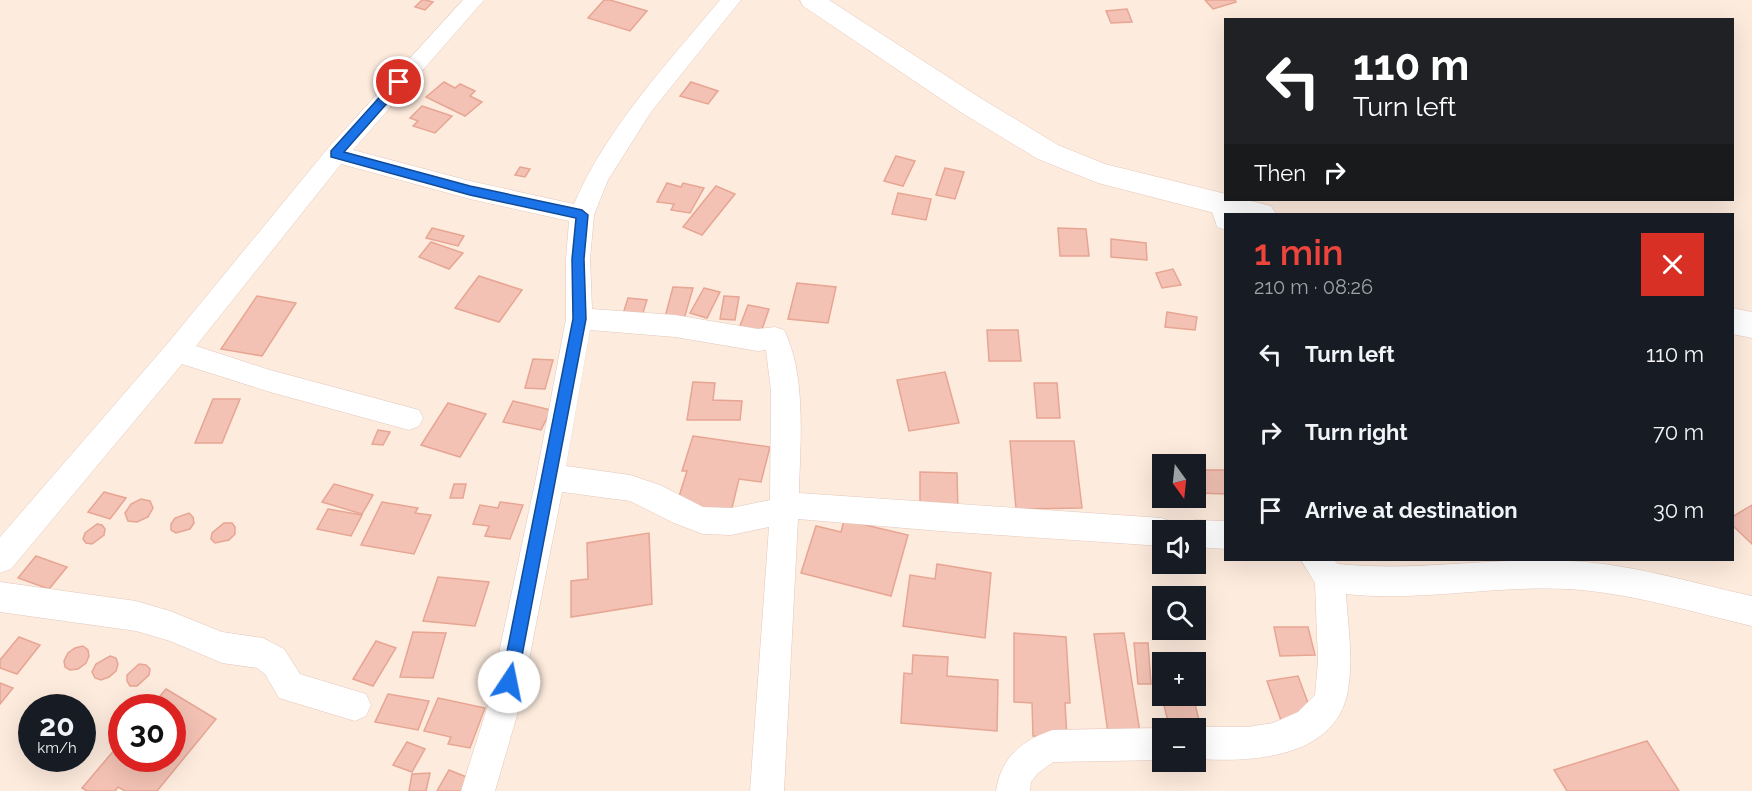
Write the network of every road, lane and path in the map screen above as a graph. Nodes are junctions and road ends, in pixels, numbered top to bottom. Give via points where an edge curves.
1 (474, 0) edge
2 (730, 0) edge
3 (812, 0) edge
4 (336, 154) junction
5 (1224, 213) edge
6 (582, 215) junction
7 (579, 319) junction
8 (1734, 321) edge
9 (1752, 325) edge
10 (177, 351) junction
11 (409, 418) dead end
12 (550, 478) junction
13 (785, 508) junction
14 (1152, 531) edge
15 (1206, 535) edge
16 (1224, 536) edge
17 (0, 559) edge
18 (1323, 569) edge
19 (0, 597) edge
20 (1752, 611) edge
21 (355, 705) dead end
22 (1206, 743) edge
23 (1152, 744) edge
24 (478, 791) edge
25 (767, 791) edge
26 (1013, 791) edge

1 - 4 street
2 - 6 street via 643,107 597,177
3 - 5 street via 1048,152 1098,173
4 - 6 street
4 - 10 street
6 - 7 street
7 - 12 street
7 - 13 street via 675,326 758,340 775,338 785,400
8 - 9 street
10 - 11 street via 270,381
10 - 17 street
12 - 13 street via 609,483 643,491 713,522
12 - 24 street via 504,705
13 - 14 street
13 - 25 street
15 - 16 street
18 - 20 street via 1352,582 1569,575 1643,584
18 - 22 street via 1333,672 1329,701 1310,724 1288,735 1263,742
19 - 21 street via 154,621 217,646 268,657 290,687
23 - 26 street via 1053,746 1036,751 1014,777

